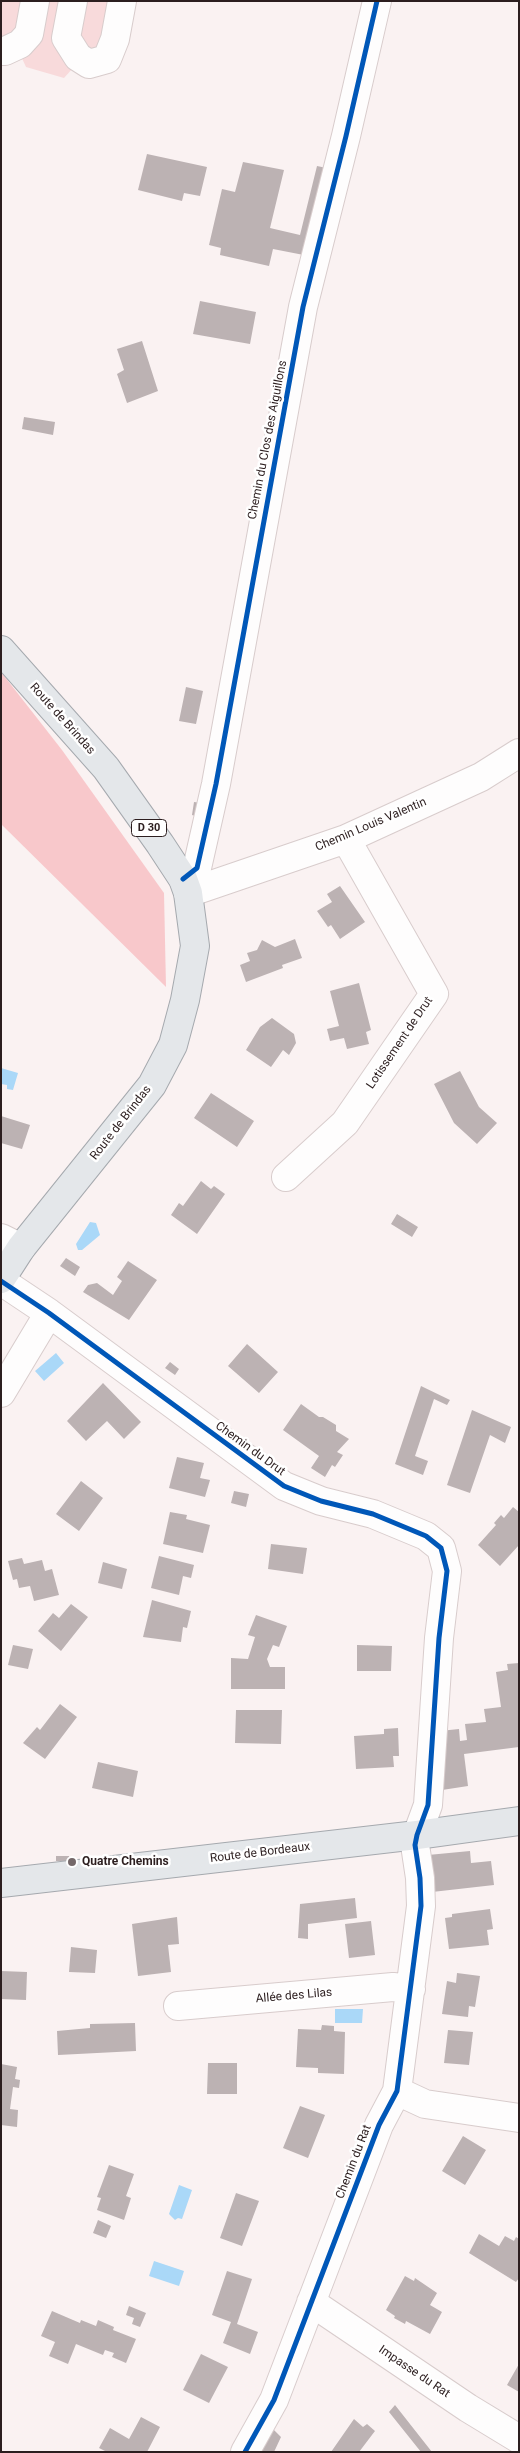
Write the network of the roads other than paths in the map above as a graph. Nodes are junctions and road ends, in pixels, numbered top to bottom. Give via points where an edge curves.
1 (35, 1) edge
2 (73, 1) edge
3 (122, 1) edge
4 (377, 1) edge
5 (1, 51) edge
6 (1, 650) edge
7 (519, 753) edge
8 (346, 839) junction
9 (185, 886) junction
10 (286, 1177) dead end
11 (11, 1243) edge
12 (1, 1280) edge
13 (49, 1313) junction
14 (1, 1393) edge
15 (519, 1821) edge
16 (417, 1835) junction
17 (1, 1882) edge
18 (411, 1989) junction
19 (178, 2006) dead end
20 (397, 2091) junction
21 (519, 2118) edge
22 (311, 2302) junction
23 (519, 2439) edge
24 (245, 2452) edge

1 - 5 street via 28,34 20,44
2 - 3 street via 66,38 78,57 89,64 107,59 115,39
4 - 9 street, Chemin du Clos des Aiguillons via 303,307 216,784 197,868
6 - 9 main road, Route de Brindas / D 30 via 106,768
7 - 8 street, Chemin Louis Valentin via 481,777
8 - 9 street, Chemin Louis Valentin
8 - 10 street, Lotissement de Drut via 434,994 345,1123
9 - 11 main road, Route de Brindas / D 30 via 195,946 172,1045 152,1085
11 - 12 main road, Route de Brindas / D 30
12 - 13 street, Chemin du Drut
13 - 14 street
13 - 16 street, Chemin du Drut via 284,1486 321,1501 373,1514 426,1536 442,1548 447,1571 439,1638 428,1804
15 - 16 main road, Route de Bordeaux
16 - 17 main road, Route de Bordeaux
16 - 18 street, Chemin du Rat via 415,1845 421,1906
18 - 19 street, Allée des Lilas via 393,1987
18 - 20 street, Chemin du Rat
20 - 21 street via 425,2104
20 - 22 street, Chemin du Rat via 379,2125
22 - 23 street, Impasse du Rat
22 - 24 street, Chemin du Rat via 274,2400

